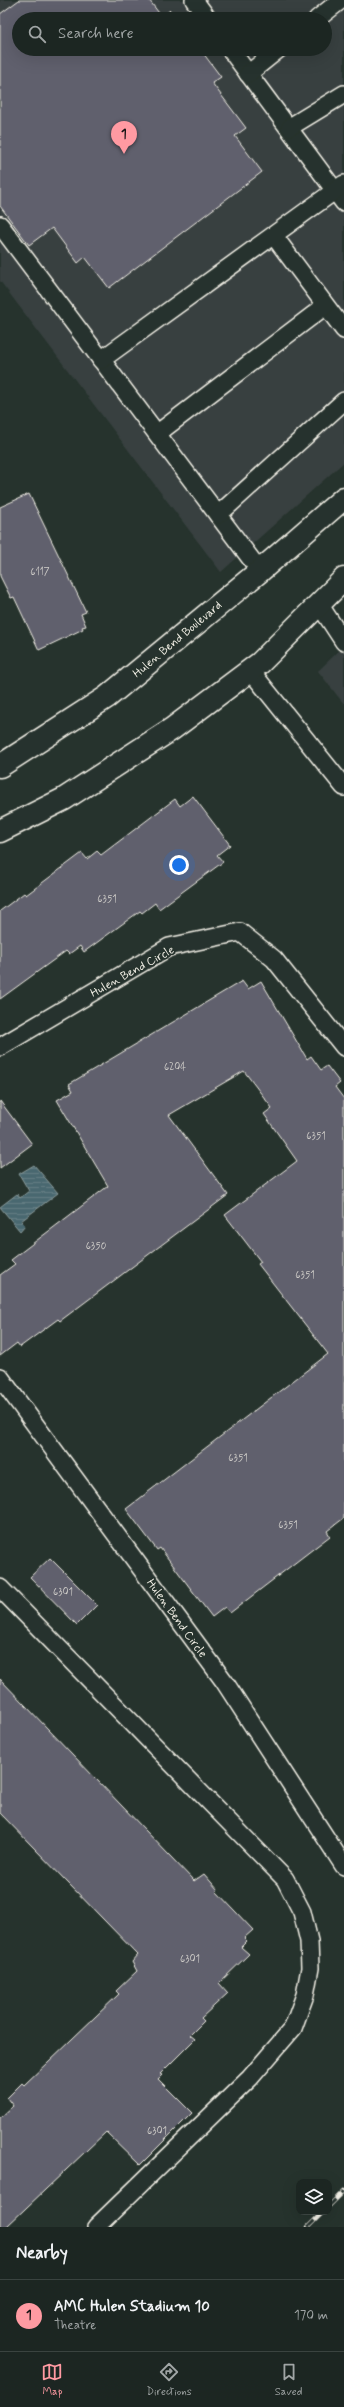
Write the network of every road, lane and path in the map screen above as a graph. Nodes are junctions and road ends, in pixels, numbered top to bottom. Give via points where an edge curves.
1 (341, 0) edge
2 (326, 12) edge
3 (235, 56) edge
4 (271, 56) edge
5 (248, 74) junction
6 (344, 94) edge
7 (290, 127) junction
8 (341, 192) edge
9 (0, 225) edge
10 (274, 236) junction
11 (325, 306) junction
12 (344, 330) edge
13 (101, 360) junction
14 (344, 401) edge
15 (158, 433) junction
16 (344, 498) edge
17 (218, 515) junction
18 (260, 571) junction
19 (344, 578) edge
20 (319, 604) junction
21 (344, 642) edge
22 (250, 670) junction
23 (0, 766) edge
24 (344, 787) edge
25 (0, 831) edge
26 (0, 1047) edge
27 (344, 1048) edge
28 (0, 1377) edge
29 (0, 1588) edge
30 (344, 1866) edge
31 (96, 2227) edge

1 - 2 lane
3 - 5 lane
4 - 5 lane
5 - 7 lane
6 - 7 lane
7 - 8 lane
8 - 10 lane
9 - 13 lane
10 - 11 lane
10 - 13 lane
11 - 12 lane
11 - 15 lane
13 - 15 lane
14 - 17 lane
15 - 17 lane
16 - 18 street, Hulen Bend Boulevard
17 - 18 lane
18 - 23 street, Hulen Bend Boulevard via 108,697
19 - 20 street
20 - 21 lane
20 - 22 street
22 - 24 lane
22 - 25 street via 172,729 83,787
26 - 27 lane, Hulen Bend Circle via 169,947 240,932 274,959
28 - 30 lane, Hulen Bend Circle via 224,1681
29 - 31 lane via 285,1880 302,1912 309,1941 310,1968 306,1995 293,2028 250,2078

